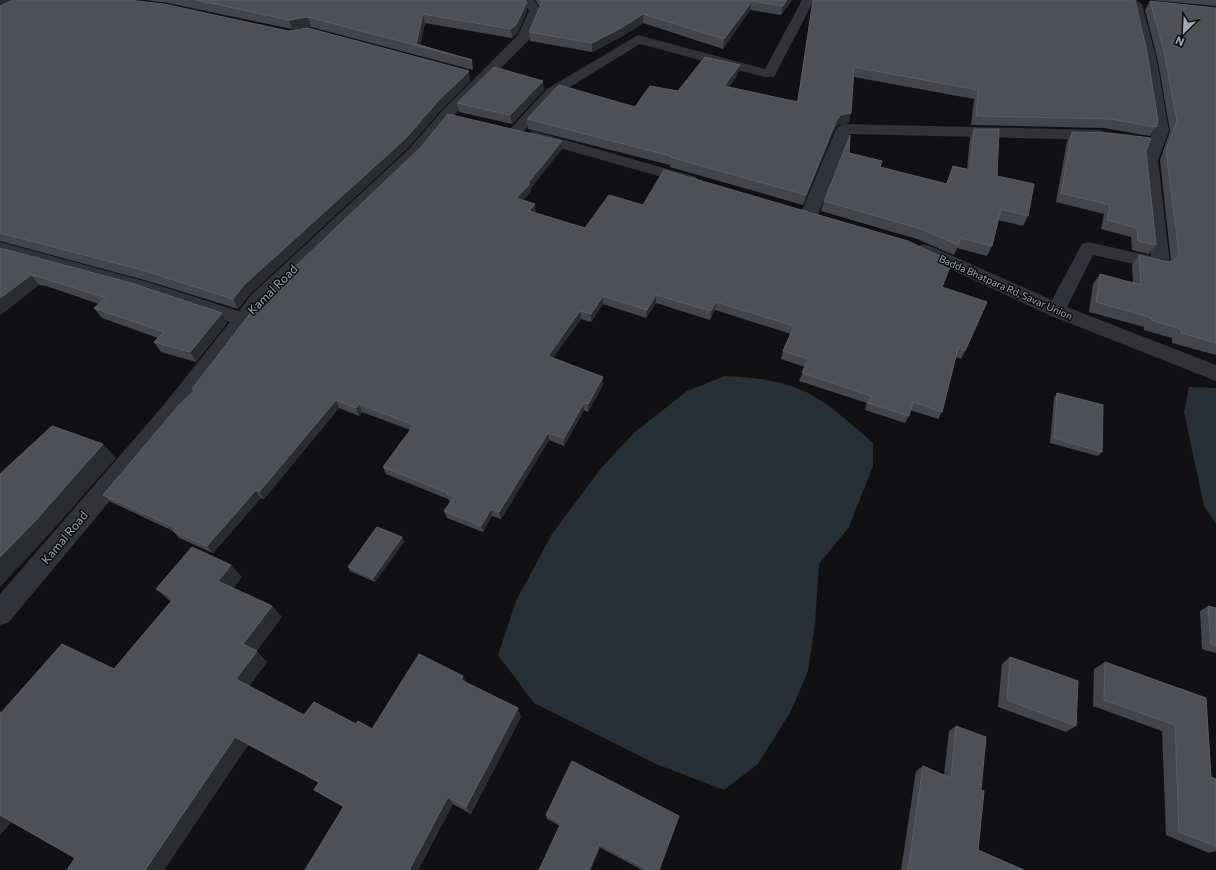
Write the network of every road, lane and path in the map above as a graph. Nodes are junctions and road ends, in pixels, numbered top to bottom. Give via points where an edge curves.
1 (528, 0) edge
2 (808, 0) edge
3 (1137, 4) edge
4 (469, 74) edge
5 (483, 78) junction
6 (1117, 136) edge
7 (702, 184) edge
8 (810, 215) edge
9 (911, 244) edge
10 (0, 248) edge
11 (1056, 310) junction
12 (243, 319) junction
13 (1216, 373) edge
14 (2, 608) edge

1 - 5 street, Kamal Road via 535,11 524,36
2 - 7 street via 769,74 638,39 552,92 508,130 570,145
3 - 11 street via 1150,61 1160,131 1150,142 1160,264 1088,248
4 - 5 street
5 - 12 street, Kamal Road via 454,117 258,300
6 - 8 street via 844,129
9 - 11 street, Badda Bhatpara Rd, Savar Union
10 - 12 street via 141,286
11 - 13 street, Badda Bhatpara Rd, Savar Union
12 - 14 street, Kamal Road via 170,413

